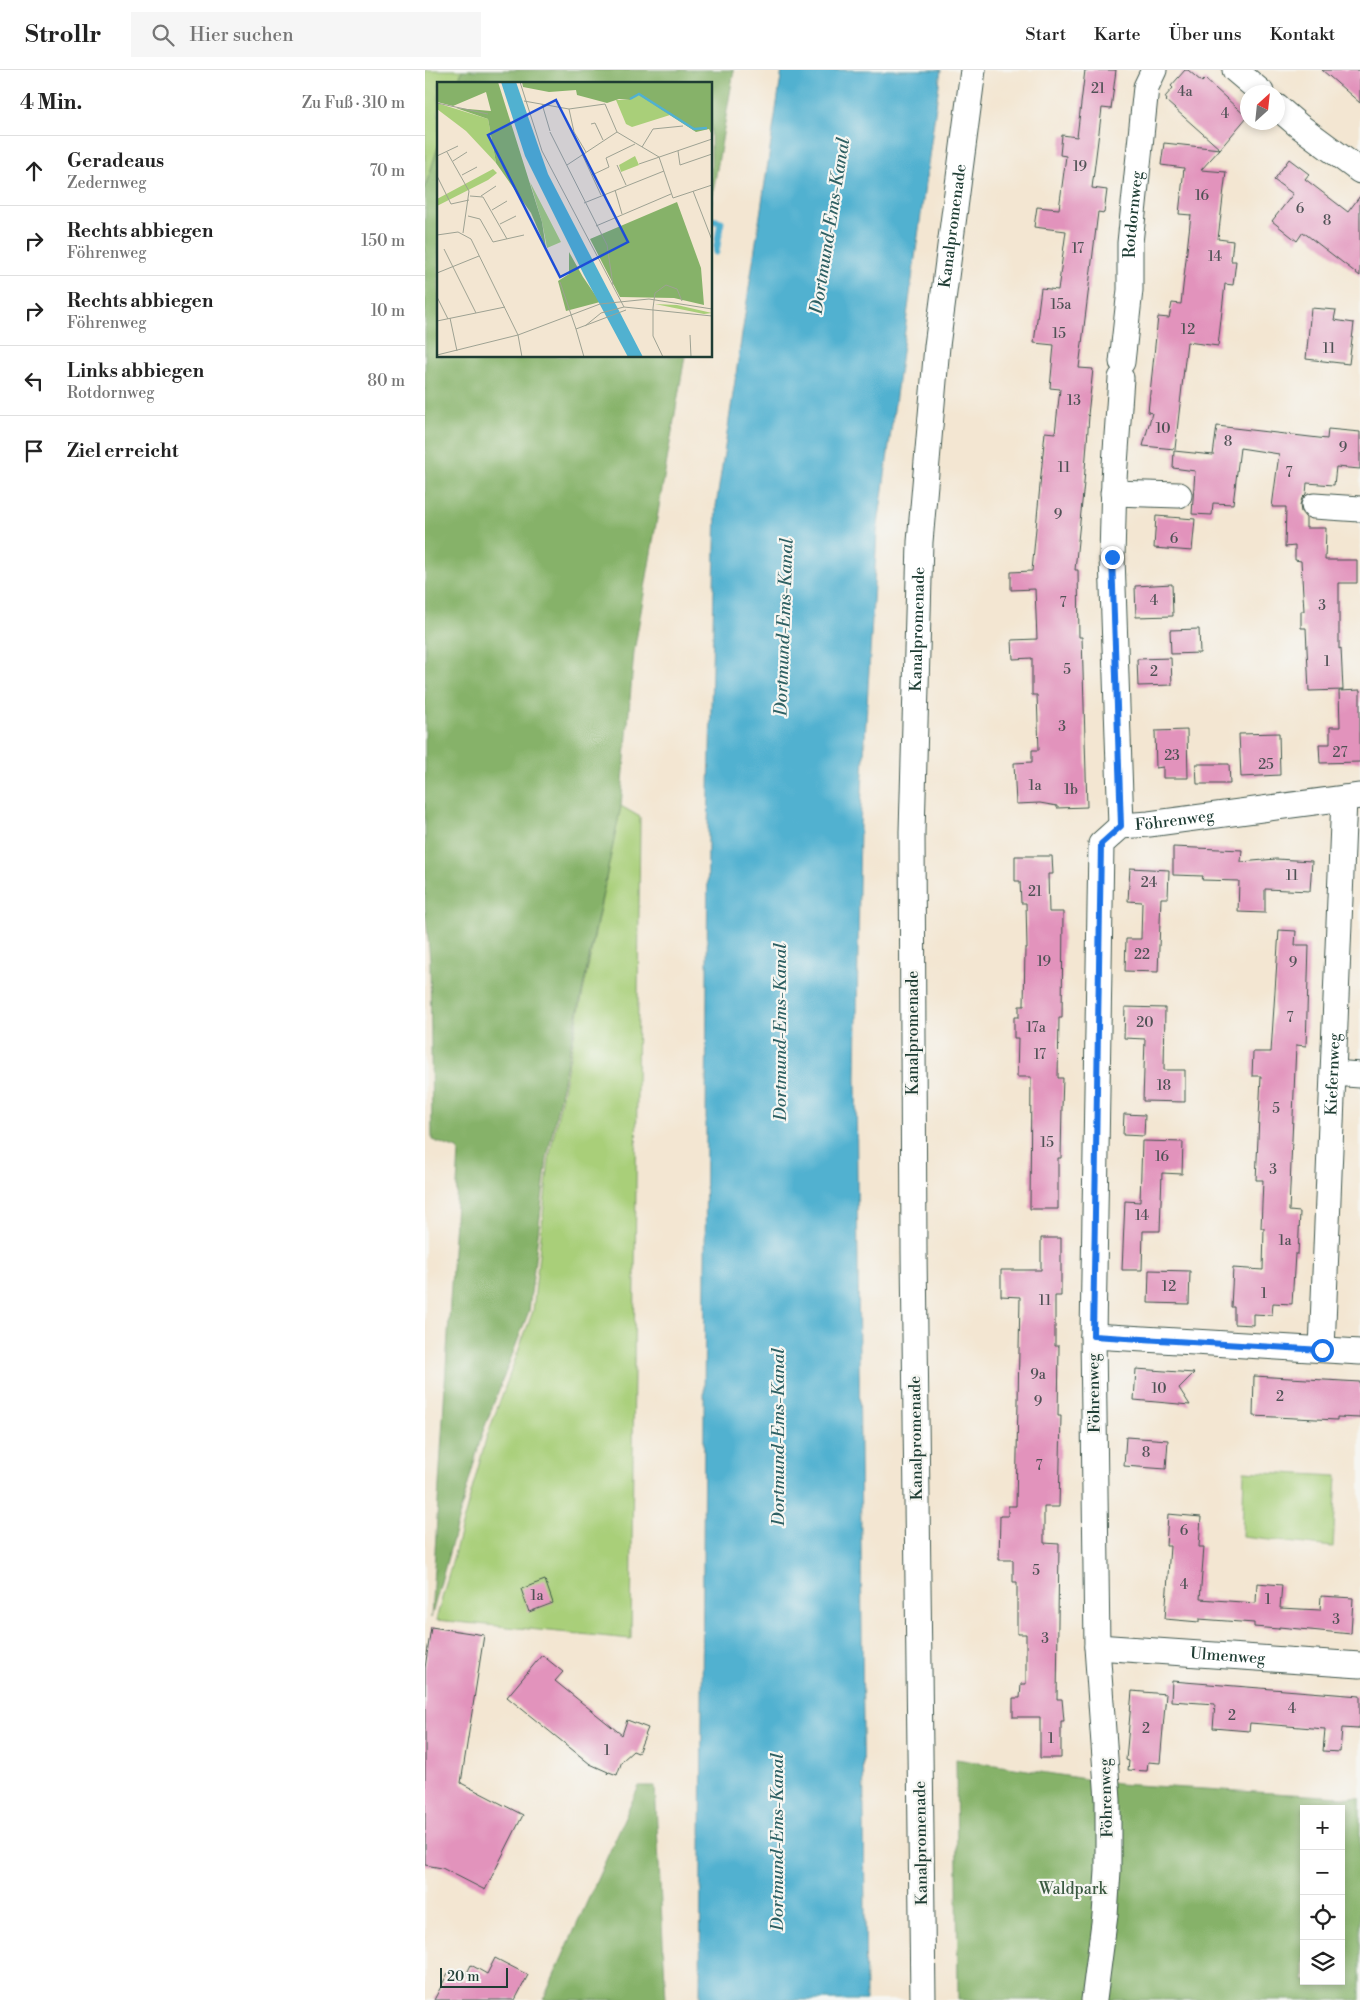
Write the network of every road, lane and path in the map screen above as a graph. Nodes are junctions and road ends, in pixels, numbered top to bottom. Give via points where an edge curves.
1 (973, 70) edge
2 (1154, 70) edge
3 (1235, 70) edge
4 (1253, 85) edge
5 (1285, 114) edge
6 (1360, 172) edge
7 (1113, 493) junction
8 (1179, 495) dead end
9 (1314, 506) dead end
10 (1360, 509) edge
11 (1352, 797) edge
12 (1121, 826) junction
13 (1333, 1073) junction
14 (1360, 1075) edge
15 (1093, 1336) junction
16 (1322, 1350) junction
17 (1360, 1352) edge
18 (1097, 1647) junction
19 (1360, 1665) edge
20 (923, 2000) edge
21 (1094, 2000) edge

1 - 20 street, Kanalpromenade via 937,346 920,542 913,812 914,1252
2 - 7 street, Rotdornweg via 1146,87 1130,244 1130,290
3 - 4 street
5 - 6 street
7 - 8 street
7 - 12 street, Rotdornweg via 1112,557
9 - 10 street
11 - 12 street, Föhrenweg
11 - 13 street, Kiefernweg
12 - 15 street, Föhrenweg via 1101,844
13 - 14 street
13 - 16 street, Kiefernweg
15 - 16 street
15 - 18 street, Föhrenweg
16 - 17 street
18 - 19 street, Ulmenweg
18 - 21 street, Föhrenweg via 1108,1800 1108,1871

